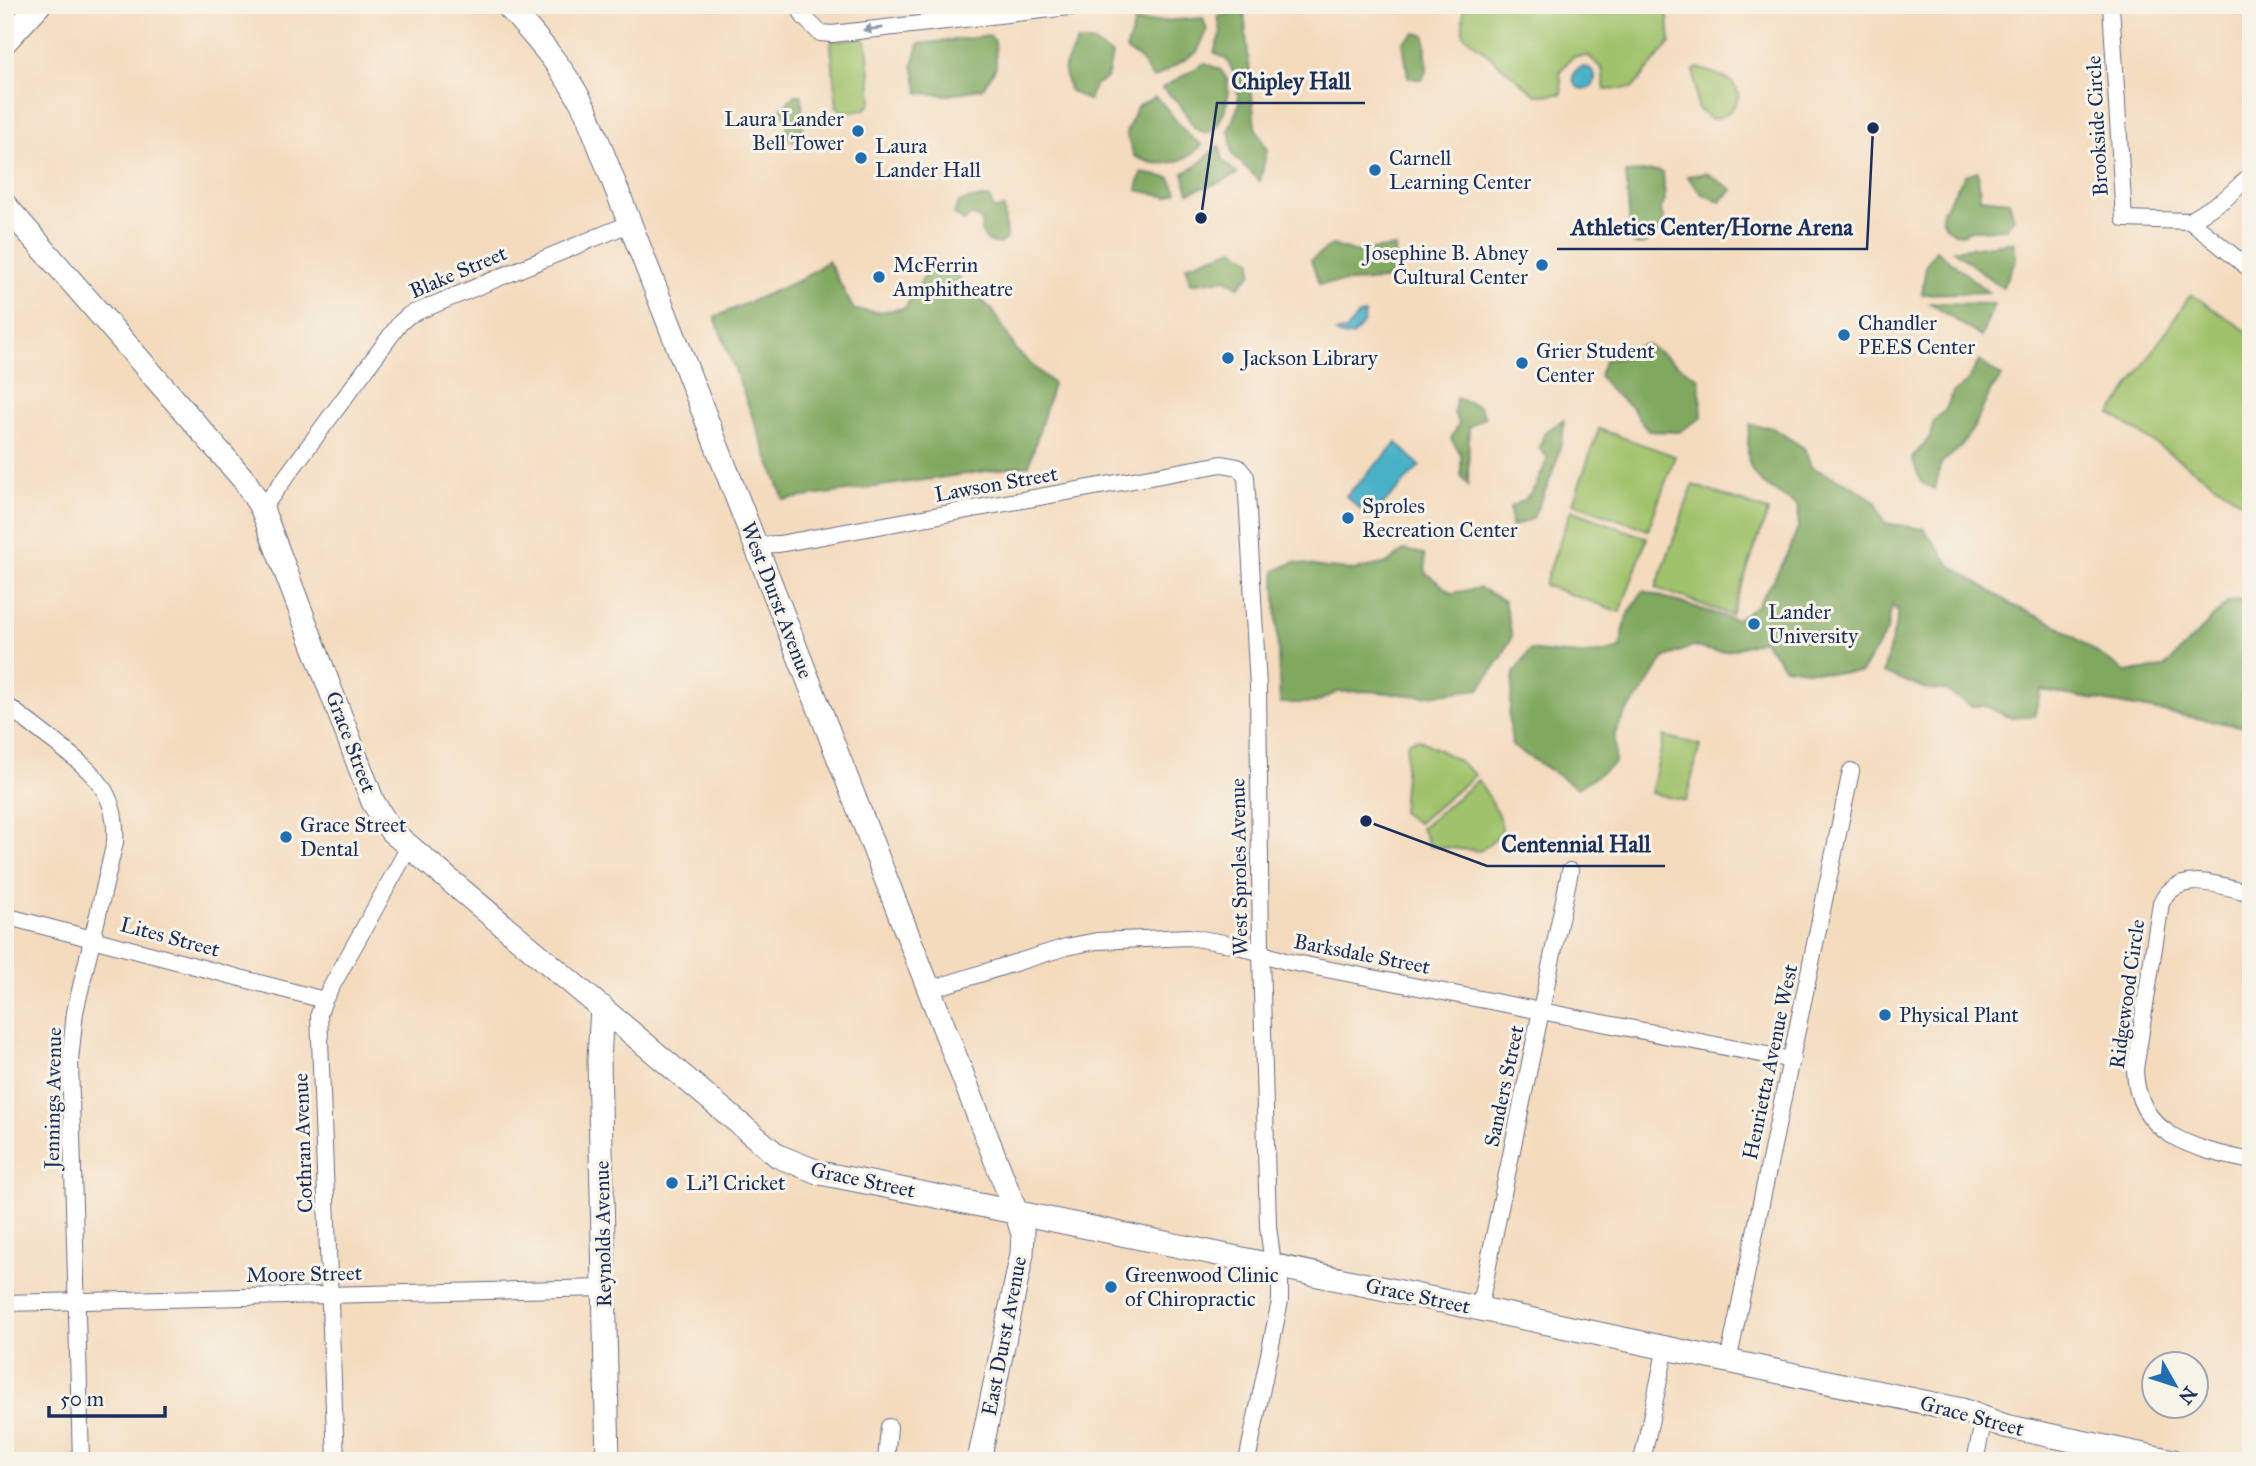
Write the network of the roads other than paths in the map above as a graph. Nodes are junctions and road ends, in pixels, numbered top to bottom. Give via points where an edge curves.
1 (39, 5) edge
2 (798, 5) edge
3 (1087, 5) edge
4 (2111, 5) edge
5 (510, 6) edge
6 (5, 42) edge
7 (2251, 175) edge
8 (5, 205) edge
9 (2190, 220) junction
10 (631, 223) junction
11 (2251, 270) edge
12 (1242, 470) joint
13 (262, 509) junction
14 (756, 545) junction
15 (5, 704) edge
16 (1851, 771) dead end
17 (409, 846) junction
18 (1570, 872) dead end
19 (2251, 893) edge
20 (5, 916) edge
21 (93, 939) junction
22 (1261, 953) junction
23 (928, 990) junction
24 (324, 1000) junction
25 (602, 1007) junction
26 (1542, 1010) junction
27 (1792, 1059) junction
28 (2251, 1161) edge
29 (1016, 1212) junction
30 (1273, 1265) junction
31 (604, 1288) junction
32 (329, 1295) junction
33 (77, 1301) junction
34 (5, 1304) edge
35 (1479, 1309) junction
36 (1665, 1347) junction
37 (1728, 1362) junction
38 (1984, 1418) junction
39 (889, 1427) dead end
40 (81, 1461) edge
41 (336, 1461) edge
42 (608, 1461) edge
43 (886, 1461) edge
44 (979, 1461) edge
45 (1247, 1461) edge
46 (1642, 1461) edge
47 (1975, 1461) edge
48 (2173, 1461) edge

1 - 6 main road
3 -> 2 street via 832,34 820,33
4 - 9 street, Brookside Circle via 2124,219
5 - 10 main road, West Durst Avenue via 575,89
7 - 9 street via 2226,198
8 - 13 main road, Grace Street via 244,481
9 - 11 street
10 - 13 street, Blake Street via 409,315
10 - 14 main road, West Durst Avenue
12 - 14 street, Lawson Street via 1222,464
12 - 22 street, West Sproles Avenue via 1248,484 1258,685
13 - 17 main road, Grace Street via 373,802 391,831
14 - 23 main road, West Durst Avenue
15 - 21 street, Jennings Avenue via 89,769 110,801 116,842
16 - 27 street, Henrietta Avenue West
17 - 24 street, Cothran Avenue
17 - 25 main road, Grace Street
18 - 26 street, Sanders Street
19 - 28 street, Ridgewood Circle via 2193,881 2166,894 2135,1069 2138,1096 2159,1126 2190,1146
20 - 21 street, Lites Street
21 - 24 street, Lites Street
21 - 33 street, Jennings Avenue via 75,1012 70,1061
22 - 23 street, Barksdale Street via 1189,937 1097,941
22 - 26 street, Barksdale Street
22 - 30 street, West Sproles Avenue
23 - 29 main road, West Durst Avenue
24 - 32 street, Cothran Avenue via 319,1014
25 - 29 main road, Grace Street via 765,1147 790,1163
25 - 31 main road, Reynolds Avenue
26 - 27 street, Barksdale Street
26 - 35 street, Sanders Street
27 - 37 street, Henrietta Avenue West
29 - 30 main road, Grace Street
29 - 44 main road, East Durst Avenue via 1023,1234 1022,1254
30 - 35 main road, Grace Street
30 - 45 street, West Sproles Avenue via 1280,1282 1280,1301
31 - 32 street, Moore Street
31 - 42 main road, Reynolds Avenue
32 - 33 street, Moore Street
32 - 41 street, Cothran Avenue
33 - 34 street, Moore Street
33 - 40 street, Jennings Avenue
35 - 36 main road, Grace Street
36 - 37 main road, Grace Street
36 - 46 street
37 - 38 main road, Grace Street
38 - 47 street
38 - 48 main road, Grace Street
39 - 43 street

